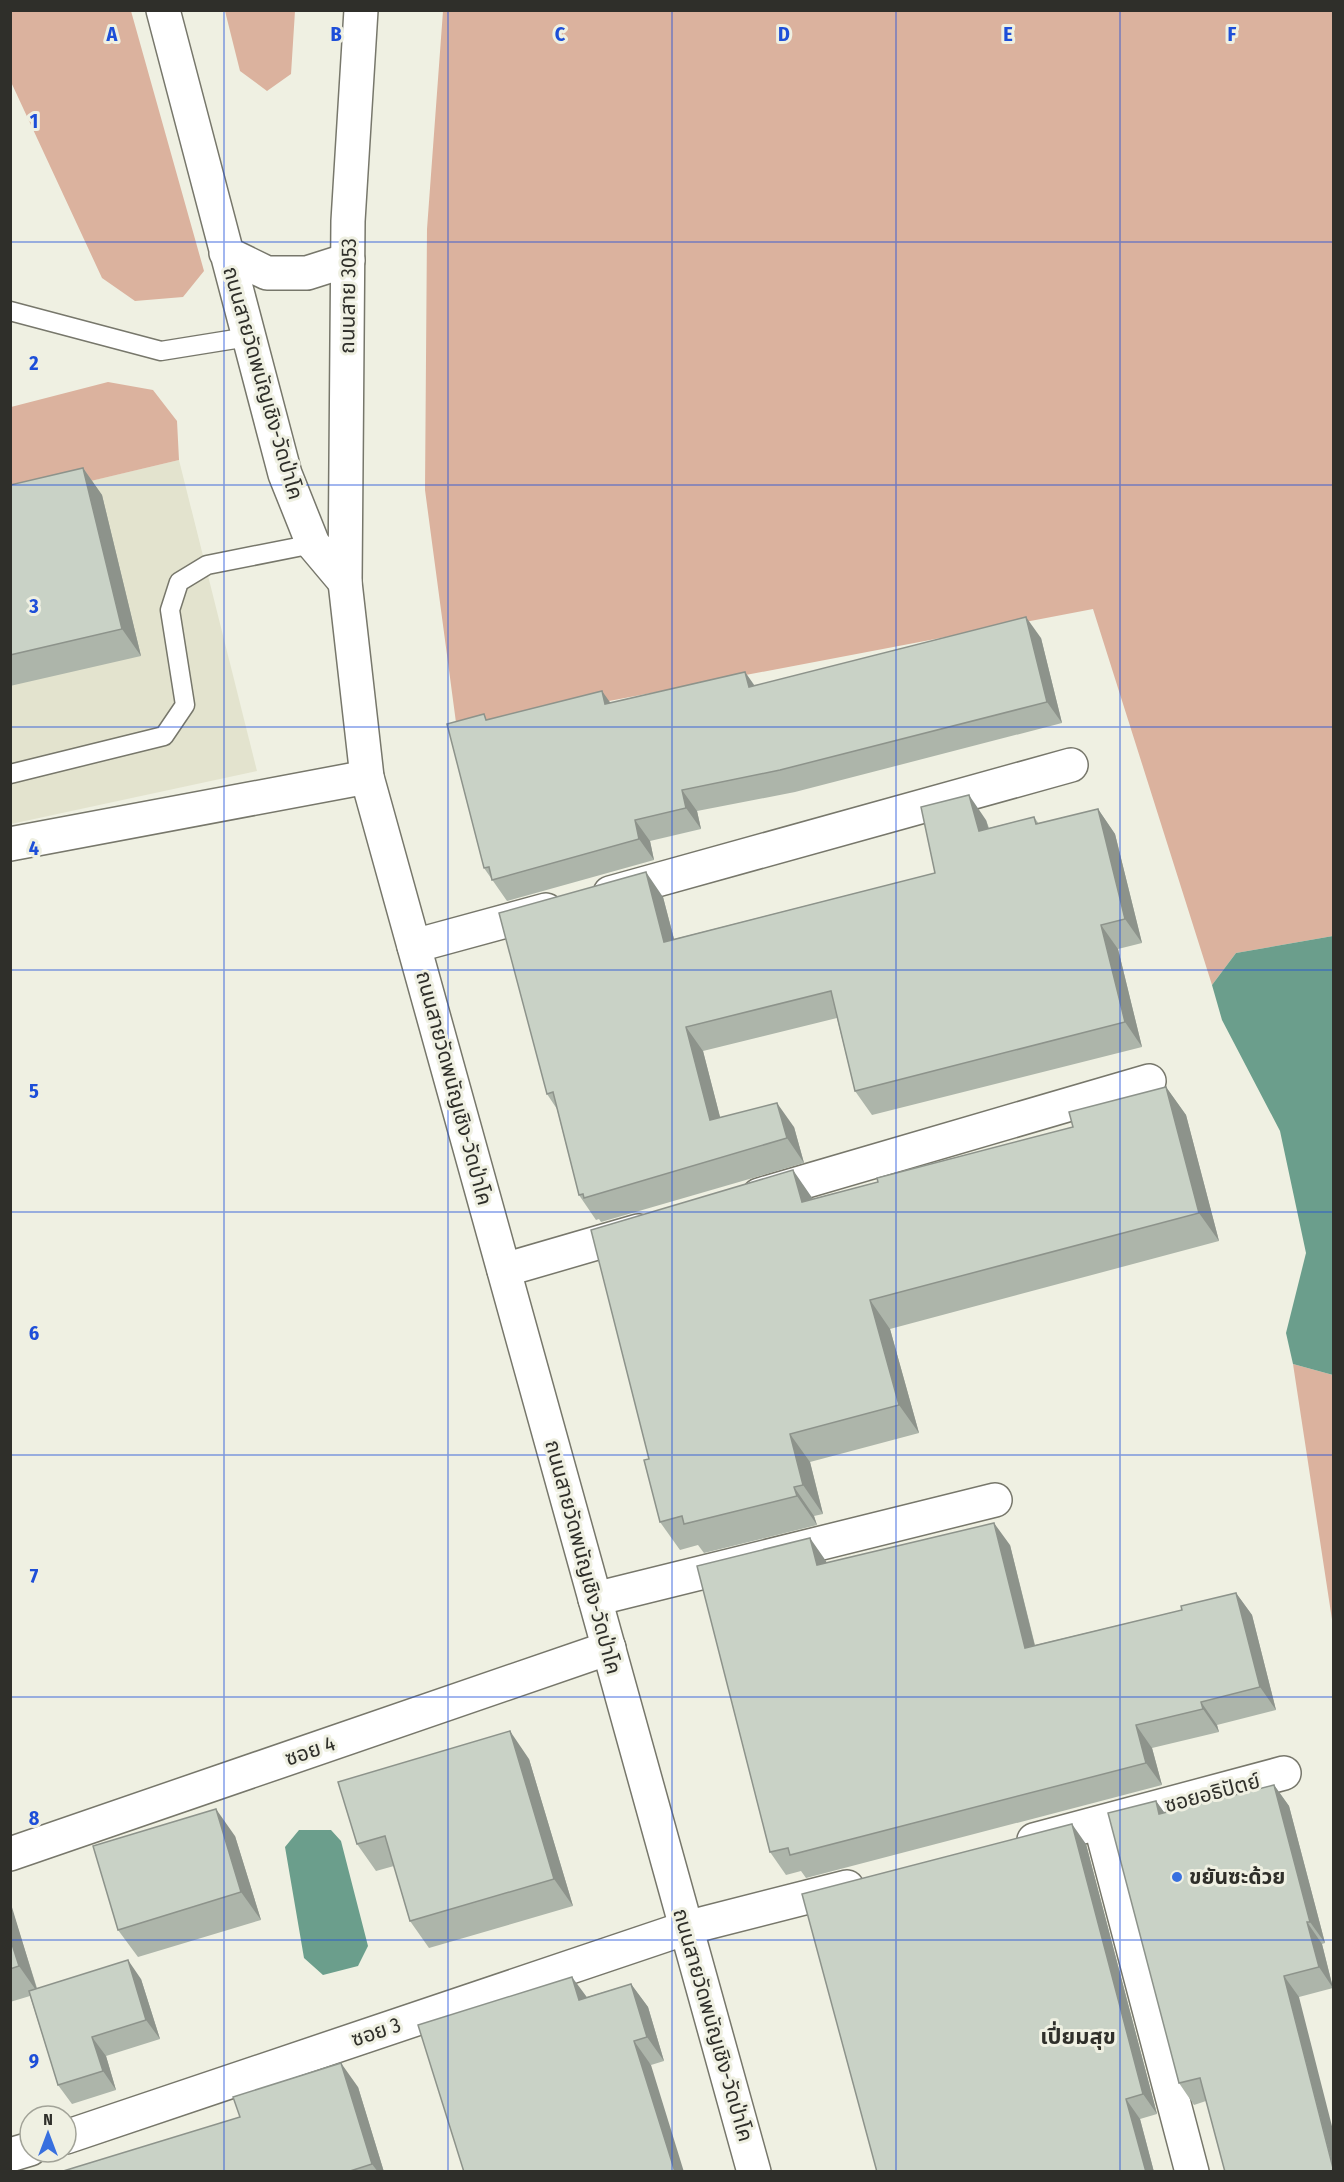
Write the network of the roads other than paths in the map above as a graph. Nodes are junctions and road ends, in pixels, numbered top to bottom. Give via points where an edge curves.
1 (163, 10) edge
2 (361, 10) edge
3 (226, 253) junction
4 (348, 260) junction
5 (10, 311) edge
6 (248, 337) junction
7 (313, 544) junction
8 (345, 582) junction
9 (1071, 765) dead end
10 (10, 774) edge
11 (367, 777) junction
12 (10, 844) edge
13 (414, 946) junction
14 (1149, 1081) dead end
15 (730, 1204) edge
16 (662, 1224) edge
17 (504, 1270) junction
18 (995, 1500) dead end
19 (595, 1599) junction
20 (609, 1648) junction
21 (1284, 1773) dead end
22 (1100, 1823) junction
23 (1008, 1846) edge
24 (10, 1854) edge
25 (881, 1879) edge
26 (686, 1928) junction
27 (78, 2133) edge
28 (753, 2172) edge
29 (1192, 2172) edge

1 - 3 street, ถนนสายวัดพนัญเชิง-วัดป่าโค
2 - 4 street, ถนนสาย 3053
3 - 4 street via 267,273 307,273
3 - 6 street, ถนนสายวัดพนัญเชิง-วัดป่าโค
4 - 8 street, ถนนสาย 3053
5 - 6 lane via 161,351
6 - 7 street, ถนนสายวัดพนัญเชิง-วัดป่าโค via 285,474
7 - 8 street, ถนนสายวัดพนัญเชิง-วัดป่าโค
7 - 10 lane via 207,565 179,582 170,610 185,705 164,736
8 - 11 street, ถนนสายวัดพนัญเชิง-วัดป่าโค
9 - 13 street
11 - 12 street
11 - 13 street, ถนนสายวัดพนัญเชิง-วัดป่าโค
13 - 17 street, ถนนสายวัดพนัญเชิง-วัดป่าโค
14 - 15 street
16 - 17 street
17 - 19 street, ถนนสายวัดพนัญเชิง-วัดป่าโค
18 - 19 street
19 - 20 street, ถนนสายวัดพนัญเชิง-วัดป่าโค
20 - 24 street, ซอย 4
20 - 26 street, ถนนสายวัดพนัญเชิง-วัดป่าโค
21 - 22 street, ซอยอธิปัตย์
22 - 23 street, ซอยอธิปัตย์
22 - 29 street
25 - 26 street
26 - 27 street, ซอย 3
26 - 28 street, ถนนสายวัดพนัญเชิง-วัดป่าโค

